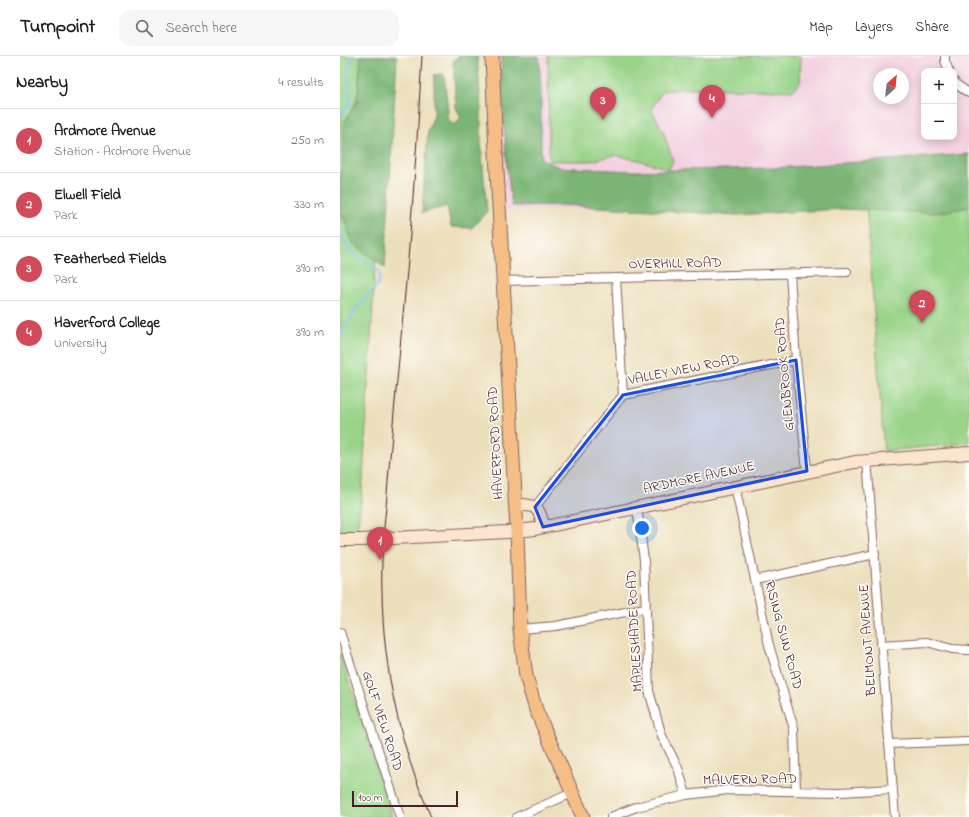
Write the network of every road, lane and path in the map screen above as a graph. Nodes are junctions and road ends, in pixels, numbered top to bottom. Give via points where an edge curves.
1 (492, 56) edge
2 (945, 56) edge
3 (948, 68) edge
4 (957, 85) edge
5 (969, 93) edge
6 (847, 272) dead end
7 (790, 274) junction
8 (616, 278) junction
9 (503, 281) junction
10 (796, 360) junction
11 (623, 395) junction
12 (969, 453) edge
13 (867, 460) junction
14 (808, 471) junction
15 (735, 486) junction
16 (515, 505) junction
17 (535, 507) junction
18 (637, 507) junction
19 (543, 527) junction
20 (517, 531) junction
21 (340, 540) edge
22 (875, 554) junction
23 (755, 580) junction
24 (645, 608) junction
25 (520, 629) junction
26 (340, 632) edge
27 (881, 645) junction
28 (969, 650) edge
29 (969, 741) edge
30 (889, 744) junction
31 (892, 789) junction
32 (796, 791) junction
33 (572, 793) junction
34 (686, 795) junction
35 (400, 817) edge
36 (517, 817) edge
37 (583, 817) edge
38 (611, 817) edge
39 (895, 817) edge

1 - 9 main road, HAVERFORD ROAD
2 - 3 street
4 - 5 street
6 - 7 street, OVERHILL ROAD
7 - 8 street, OVERHILL ROAD
7 - 10 street, GLENBROOK ROAD
8 - 9 street, OVERHILL ROAD
8 - 11 street
9 - 16 main road, HAVERFORD ROAD
10 - 11 street, VALLEY VIEW ROAD
10 - 14 street, GLENBROOK ROAD
11 - 17 street, VALLEY VIEW ROAD
12 - 13 street, ARDMORE AVENUE
13 - 14 street, ARDMORE AVENUE
13 - 22 street, BELMONT AVENUE
14 - 15 street, ARDMORE AVENUE
15 - 18 street, ARDMORE AVENUE
15 - 23 street, RISING SUN ROAD
16 - 17 street via 527,504
16 - 20 main road, HAVERFORD ROAD
17 - 19 street via 541,516
18 - 19 street, ARDMORE AVENUE
18 - 24 street, MAPLESHADE ROAD via 644,560
19 - 20 street, ARDMORE AVENUE
20 - 21 street, ARDMORE AVENUE, bridge
20 - 25 main road, HAVERFORD ROAD
22 - 23 street
22 - 27 street, BELMONT AVENUE
23 - 32 street, RISING SUN ROAD via 769,645 794,729
24 - 25 street via 556,626
24 - 34 street, MAPLESHADE ROAD via 649,691 662,736 678,768
25 - 33 main road, HAVERFORD ROAD via 526,676 536,710
26 - 35 street, GOLF VIEW ROAD
27 - 28 street via 927,642 952,649
27 - 30 street, BELMONT AVENUE
29 - 30 street
30 - 31 street, BELMONT AVENUE
31 - 32 street, MALVERN ROAD
31 - 39 street, BELMONT AVENUE
32 - 34 street, MALVERN ROAD via 728,790
33 - 36 street
33 - 37 main road, HAVERFORD ROAD
34 - 38 street, MALVERN ROAD via 636,807

